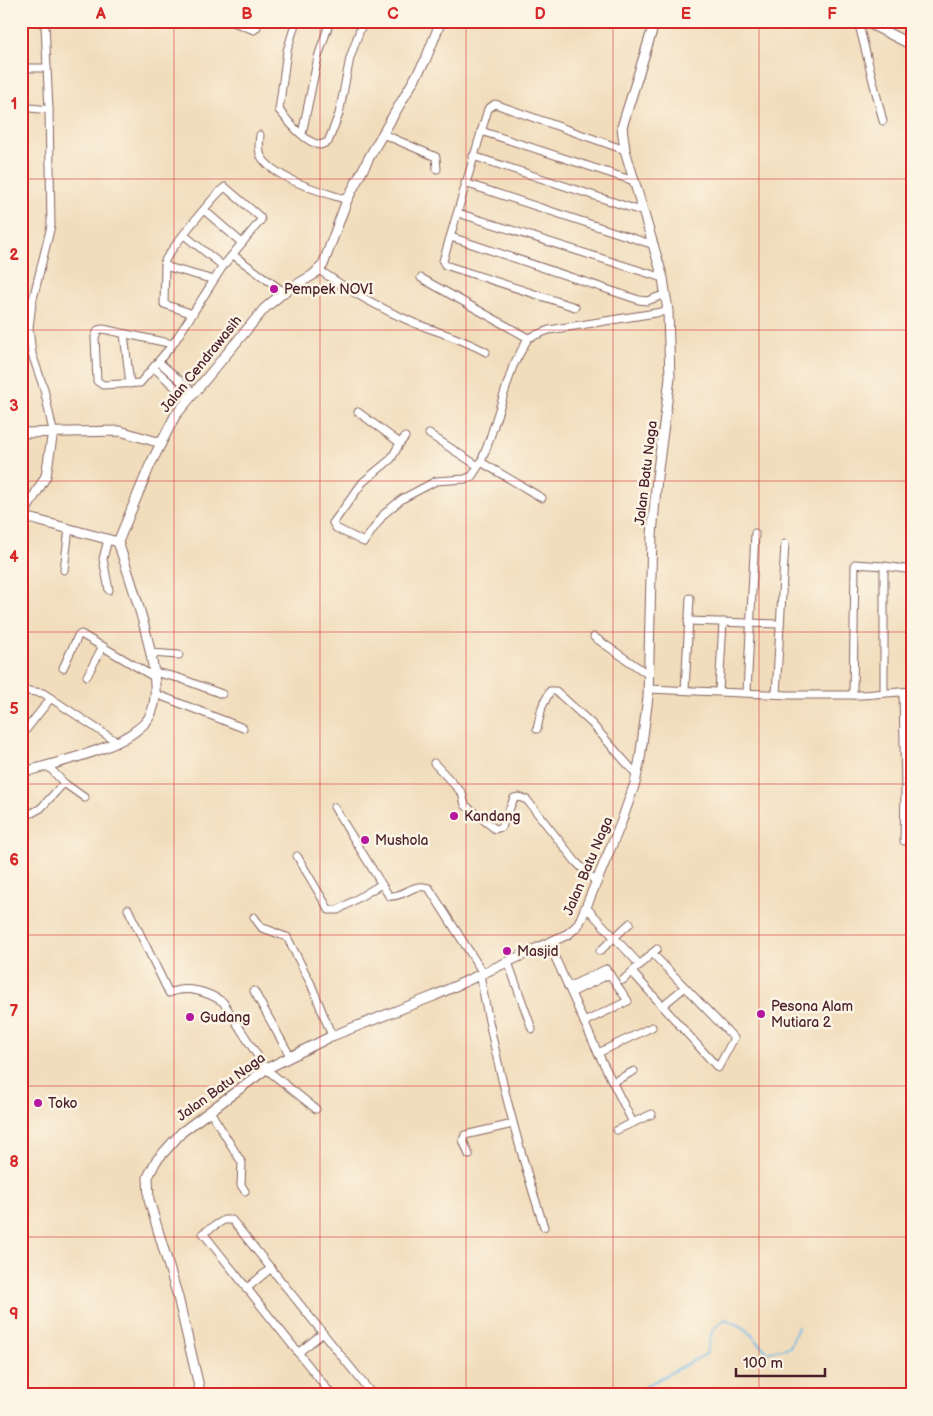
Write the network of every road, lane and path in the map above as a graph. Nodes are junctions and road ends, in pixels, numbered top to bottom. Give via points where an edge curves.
1 (230, 21) edge
2 (258, 21) edge
3 (296, 21) edge
4 (330, 21) edge
5 (363, 21) edge
6 (441, 21) edge
7 (655, 21) edge
8 (858, 21) edge
9 (864, 21) edge
10 (21, 22) edge
11 (912, 45) edge
12 (21, 68) edge
13 (47, 68) junction
14 (21, 108) edge
15 (49, 110) junction
16 (883, 121) dead end
17 (481, 131) junction
18 (302, 134) junction
19 (383, 134) junction
20 (260, 135) dead end
21 (625, 150) junction
22 (473, 156) junction
23 (437, 169) dead end
24 (634, 181) junction
25 (465, 184) junction
26 (347, 200) junction
27 (204, 210) junction
28 (644, 212) junction
29 (458, 213) junction
30 (184, 235) junction
31 (451, 238) junction
32 (242, 243) junction
33 (654, 245) junction
34 (233, 255) junction
35 (165, 266) junction
36 (224, 266) junction
37 (319, 270) junction
38 (420, 278) dead end
39 (663, 278) junction
40 (214, 280) junction
41 (284, 292) junction
42 (666, 294) junction
43 (21, 299) edge
44 (32, 303) junction
45 (575, 307) dead end
46 (668, 311) junction
47 (193, 314) junction
48 (124, 334) junction
49 (528, 338) junction
50 (173, 344) junction
51 (486, 352) dead end
52 (159, 362) junction
53 (154, 368) junction
54 (130, 384) junction
55 (191, 396) junction
56 (358, 412) dead end
57 (53, 431) junction
58 (21, 433) edge
59 (429, 434) dead end
60 (161, 443) junction
61 (479, 464) junction
62 (542, 498) dead end
63 (70, 528) junction
64 (755, 532) dead end
65 (108, 539) junction
66 (118, 542) junction
67 (785, 544) dead end
68 (884, 566) junction
69 (64, 570) dead end
70 (912, 570) edge
71 (109, 590) dead end
72 (690, 598) dead end
73 (688, 621) junction
74 (723, 622) junction
75 (751, 623) junction
76 (780, 624) junction
77 (594, 636) dead end
78 (103, 646) junction
79 (150, 653) junction
80 (179, 654) dead end
81 (63, 668) dead end
82 (154, 674) junction
83 (649, 675) junction
84 (87, 676) dead end
85 (648, 689) junction
86 (21, 690) edge
87 (685, 690) junction
88 (719, 691) junction
89 (912, 691) edge
90 (747, 692) junction
91 (903, 692) junction
92 (884, 693) junction
93 (156, 694) junction
94 (222, 694) dead end
95 (776, 694) junction
96 (853, 695) junction
97 (51, 698) junction
98 (243, 728) dead end
99 (537, 730) dead end
100 (21, 736) edge
101 (117, 742) junction
102 (434, 762) dead end
103 (47, 765) junction
104 (21, 773) edge
105 (637, 775) junction
106 (64, 783) junction
107 (85, 798) dead end
108 (334, 807) dead end
109 (32, 813) dead end
110 (904, 841) dead end
111 (297, 856) dead end
112 (596, 882) junction
113 (380, 886) junction
114 (586, 907) junction
115 (128, 910) dead end
116 (254, 917) dead end
117 (630, 923) dead end
118 (616, 937) junction
119 (549, 944) junction
120 (600, 952) dead end
121 (508, 962) junction
122 (640, 965) junction
123 (632, 972) junction
124 (482, 974) junction
125 (623, 980) dead end
126 (684, 988) junction
127 (254, 990) dead end
128 (569, 990) junction
129 (662, 1006) junction
130 (584, 1022) junction
131 (652, 1027) dead end
132 (532, 1029) dead end
133 (332, 1036) junction
134 (598, 1053) junction
135 (290, 1056) junction
136 (266, 1069) junction
137 (634, 1071) dead end
138 (613, 1082) junction
139 (316, 1109) dead end
140 (210, 1111) junction
141 (652, 1114) dead end
142 (633, 1123) junction
143 (513, 1124) junction
144 (617, 1130) dead end
145 (469, 1155) dead end
146 (245, 1191) dead end
147 (544, 1227) dead end
148 (271, 1268) junction
149 (246, 1289) junction
150 (323, 1333) junction
151 (298, 1353) junction
152 (372, 1394) edge
153 (201, 1395) edge
154 (332, 1395) edge

1 - 2 street via 254,30
3 - 18 street via 287,51 279,107
4 - 18 street via 318,57
5 - 18 street via 350,58 339,114 328,142 317,145
6 - 19 street, Jalan Cendrawasih via 425,61
7 - 21 street, Jalan Batu Naga via 622,127
8 - 16 street
9 - 11 street
10 - 13 street via 45,24
12 - 13 street
13 - 15 street
14 - 15 street
15 - 44 street via 51,226
17 - 21 street via 488,109 495,104
17 - 22 street
17 - 24 street
19 - 23 street via 436,158
19 - 26 street, Jalan Cendrawasih
20 - 26 street via 261,156 270,166 299,182
21 - 24 street, Jalan Batu Naga
22 - 25 street
22 - 28 street
24 - 28 street, Jalan Batu Naga
25 - 29 street
25 - 33 street
26 - 37 street, Jalan Cendrawasih
27 - 30 street
27 - 32 street
27 - 32 street via 225,188 260,216 261,220
28 - 33 street, Jalan Batu Naga
29 - 31 street
29 - 39 street
30 - 35 street via 167,257
30 - 36 street
31 - 42 street via 639,300 648,301
31 - 45 street via 443,257 445,265
32 - 34 street
33 - 39 street, Jalan Batu Naga
34 - 36 street
34 - 41 street
35 - 40 street
35 - 47 street via 164,304
36 - 40 street
37 - 41 street, Jalan Cendrawasih
37 - 51 street via 398,316
38 - 49 street
39 - 42 street, Jalan Batu Naga
40 - 47 street
41 - 55 street, Jalan Cendrawasih via 264,309
42 - 46 street, Jalan Batu Naga
43 - 44 street
44 - 57 street via 30,343 48,400
46 - 49 street via 549,330
46 - 83 street, Jalan Batu Naga via 670,378 656,477
47 - 50 street
48 - 50 street
48 - 54 street
48 - 54 street via 103,329 96,333 97,381 104,385
49 - 61 street via 513,366
50 - 52 street
52 - 53 street
52 - 55 street
53 - 54 street via 139,384
53 - 55 street
55 - 60 street, Jalan Cendrawasih via 175,416
56 - 61 street via 402,440 392,459 363,482 334,520 334,527 365,542 393,506 436,481 469,478
57 - 58 street
57 - 60 street via 120,431
57 - 63 street via 46,476 24,514
59 - 61 street
60 - 66 street, Jalan Cendrawasih
61 - 62 street
63 - 65 street
63 - 69 street
64 - 75 street
65 - 66 street
65 - 71 street via 103,559
66 - 79 street
67 - 76 street
68 - 70 street
68 - 92 street
68 - 96 street via 855,564
72 - 73 street
73 - 74 street
73 - 87 street
74 - 75 street
74 - 88 street
75 - 76 street
75 - 90 street
76 - 95 street
77 - 83 street
78 - 81 street via 79,635
78 - 82 street
78 - 84 street
79 - 80 street
79 - 82 street
82 - 93 street
82 - 94 street via 179,678
83 - 85 street, Jalan Batu Naga
85 - 87 street
85 - 105 street, Jalan Batu Naga
86 - 97 street via 38,690
87 - 88 street
88 - 90 street
89 - 91 street
90 - 95 street
91 - 92 street
91 - 110 street
92 - 96 street
93 - 98 street
93 - 101 street via 148,719
95 - 96 street
97 - 100 street
97 - 101 street
99 - 105 street via 542,707 550,691 556,691 592,724
101 - 103 street
102 - 112 street via 462,793 465,805 495,829 502,827 514,798 527,800
103 - 104 street
103 - 106 street
105 - 112 street, Jalan Batu Naga via 620,828
106 - 107 street
106 - 109 street via 41,808
108 - 113 street
111 - 113 street via 329,910 338,910
112 - 114 street, Jalan Batu Naga
113 - 124 street via 392,897 418,885 429,888
114 - 118 street
114 - 119 street, Jalan Batu Naga via 577,926
115 - 136 street via 169,993 186,988 223,1002
116 - 133 street via 262,928 287,937
117 - 118 street
118 - 120 street
118 - 122 street
119 - 121 street, Jalan Batu Naga
119 - 128 street
121 - 124 street, Jalan Batu Naga
121 - 132 street
122 - 123 street
122 - 126 street via 655,951
123 - 125 street
123 - 129 street
124 - 133 street, Jalan Batu Naga
124 - 143 street via 488,1021
126 - 129 street
126 - 129 street via 734,1038 718,1068
127 - 135 street
128 - 130 street
128 - 130 street via 605,969 628,1002
130 - 134 street
131 - 134 street
133 - 135 street, Jalan Batu Naga
134 - 138 street
135 - 136 street, Jalan Batu Naga
136 - 139 street
136 - 140 street, Jalan Batu Naga
137 - 138 street
138 - 142 street
140 - 146 street via 242,1163 241,1185
140 - 153 street, Jalan Batu Naga via 170,1144 150,1171 147,1184
141 - 142 street
142 - 144 street
143 - 145 street via 465,1135 463,1140
143 - 147 street
148 - 149 street
148 - 149 street via 230,1218 203,1233
148 - 150 street
149 - 151 street
150 - 151 street
150 - 152 street
151 - 154 street

